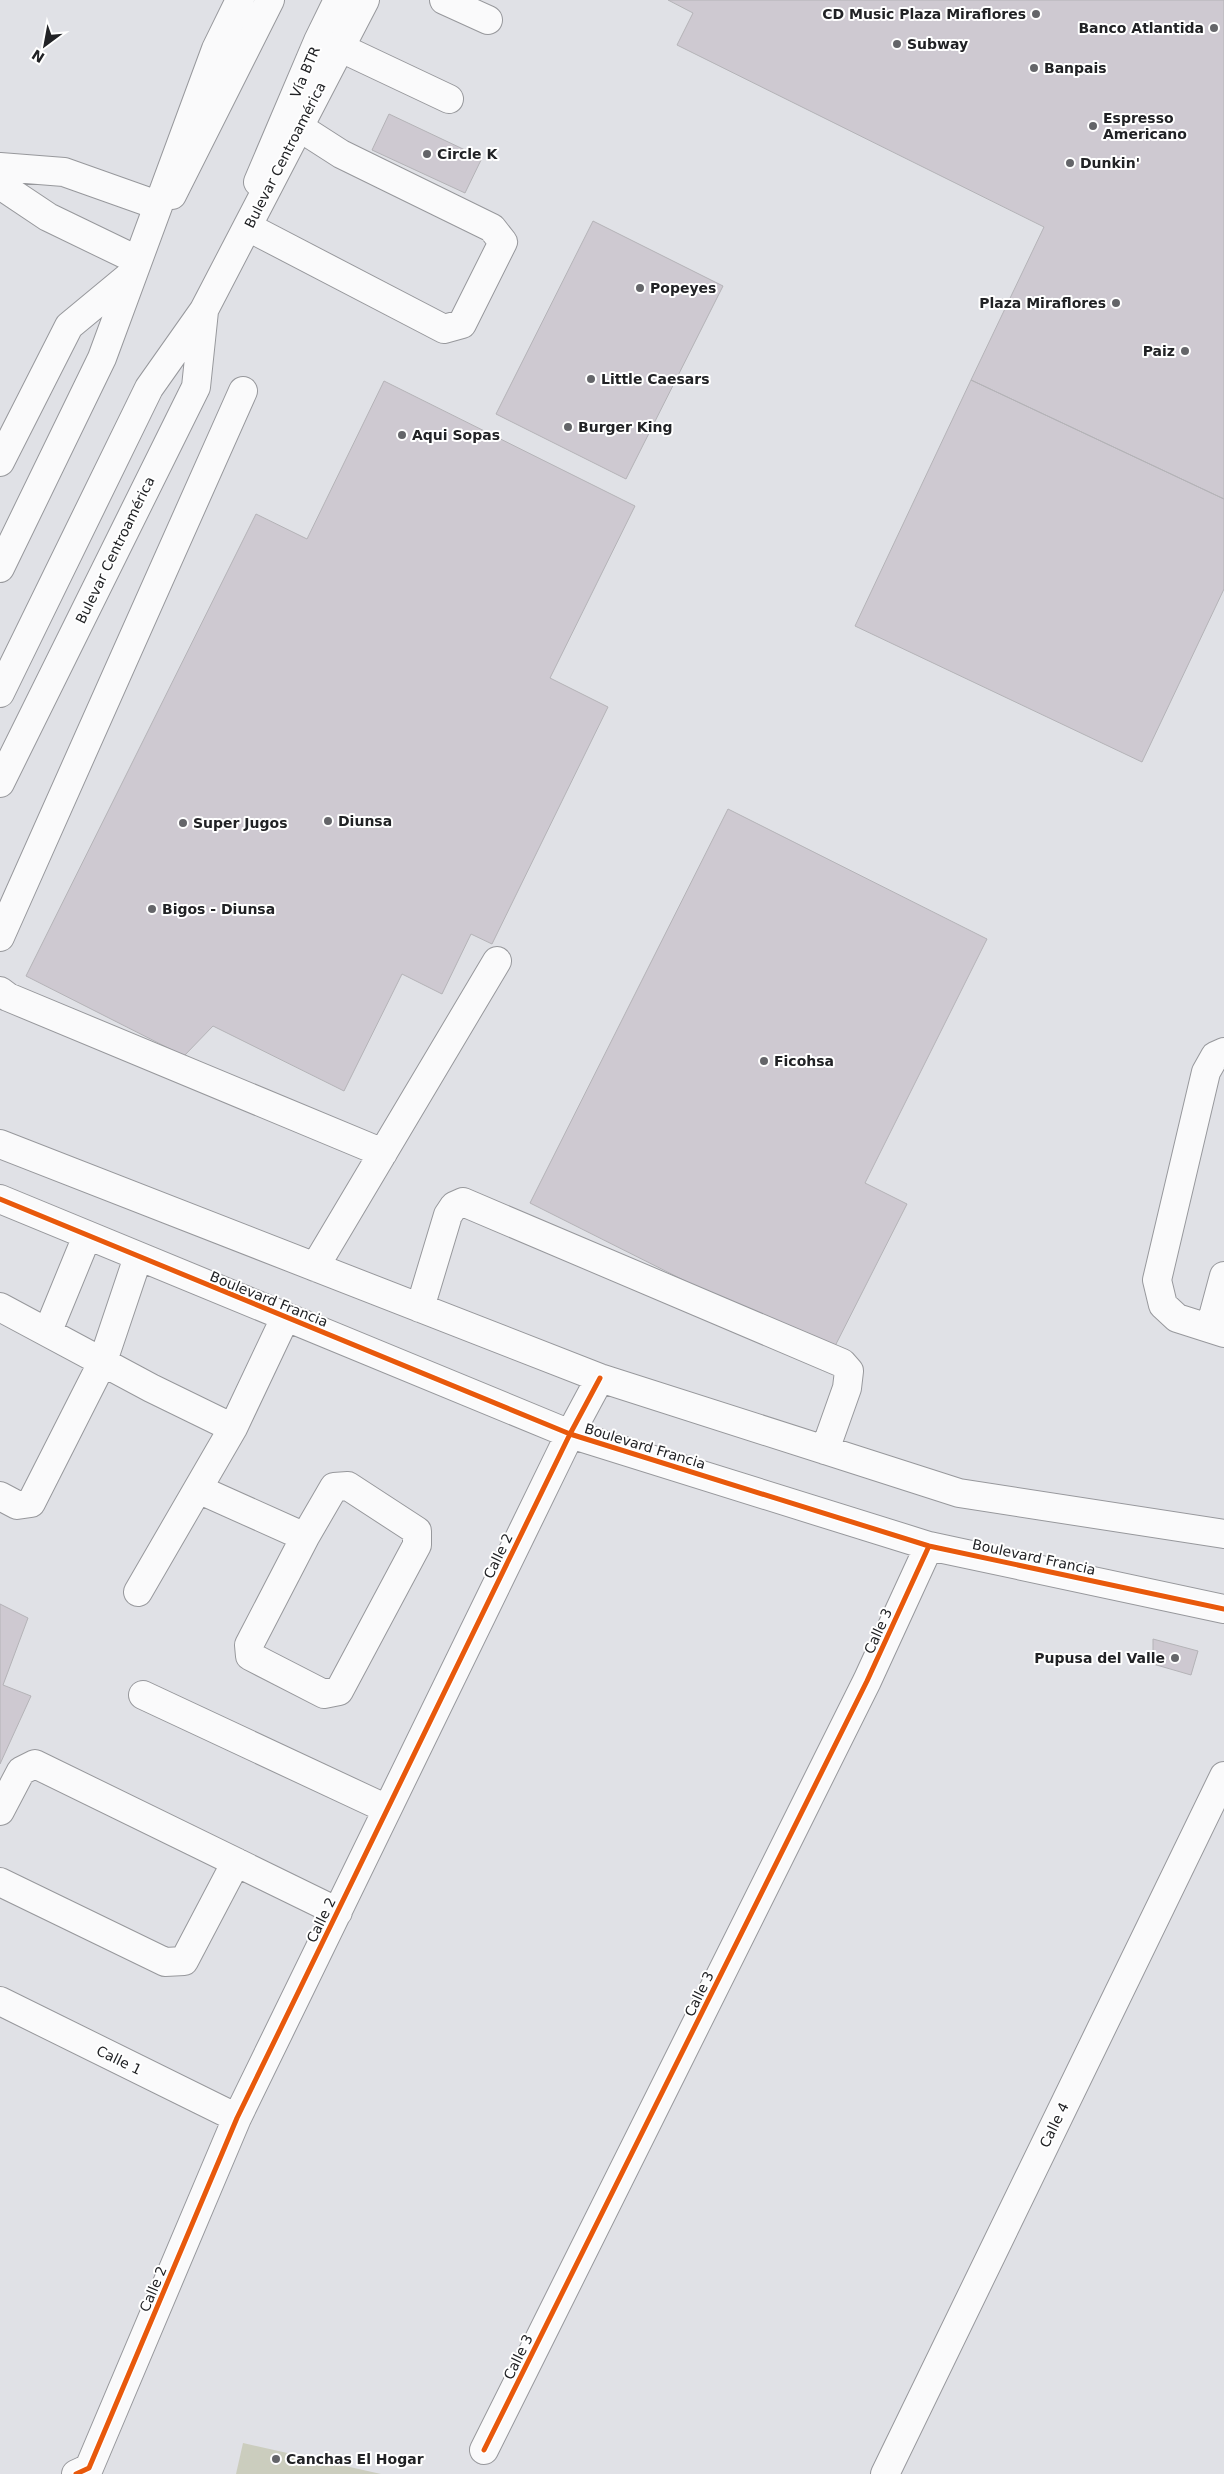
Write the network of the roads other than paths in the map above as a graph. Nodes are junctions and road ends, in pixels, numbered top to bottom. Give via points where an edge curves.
1 (240, 0) edge
2 (270, 0) edge
3 (338, 0) edge
4 (364, 0) edge
5 (444, 0) edge
6 (488, 20) dead end
7 (340, 48) junction
8 (449, 99) dead end
9 (299, 127) junction
10 (0, 167) edge
11 (0, 185) edge
12 (158, 205) junction
13 (248, 227) junction
14 (135, 266) junction
15 (204, 310) junction
16 (243, 391) dead end
17 (0, 462) edge
18 (0, 568) edge
19 (0, 693) edge
20 (0, 782) edge
21 (0, 937) edge
22 (497, 961) dead end
23 (0, 991) edge
24 (1224, 1052) edge
25 (0, 1144) edge
26 (382, 1153) junction
27 (0, 1199) edge
28 (87, 1236) junction
29 (138, 1257) junction
30 (315, 1268) junction
31 (1224, 1276) edge
32 (0, 1307) edge
33 (420, 1308) junction
34 (285, 1318) junction
35 (48, 1331) junction
36 (1217, 1331) edge
37 (103, 1361) junction
38 (600, 1378) junction
39 (233, 1428) junction
40 (570, 1434) junction
41 (825, 1450) junction
42 (198, 1489) junction
43 (0, 1496) edge
44 (1224, 1534) edge
45 (305, 1537) junction
46 (929, 1546) junction
47 (138, 1592) dead end
48 (1224, 1609) edge
49 (143, 1694) dead end
50 (1224, 1776) edge
51 (388, 1810) junction
52 (0, 1812) edge
53 (236, 1862) junction
54 (0, 1882) edge
55 (338, 1912) junction
56 (0, 2001) edge
57 (238, 2118) junction
58 (484, 2450) dead end
59 (85, 2472) edge
60 (885, 2474) edge

1 - 12 street via 216,49
2 - 14 street
3 - 15 street, Vía BTR
4 - 7 street, Bulevar Centroamérica
5 - 6 street
7 - 8 street
7 - 9 street, Bulevar Centroamérica
9 - 13 street, Bulevar Centroamérica
9 - 13 street via 341,154 492,228 503,242 462,324 444,330
10 - 12 street via 64,172
11 - 14 street via 48,217
12 - 14 street
13 - 15 street, Bulevar Centroamérica
14 - 17 street via 69,326
14 - 18 street via 102,358
15 - 19 street, Bulevar Centroamérica via 149,388
15 - 20 street, Bulevar Centroamérica via 196,387
16 - 21 street
22 - 26 street
23 - 26 street
24 - 36 street via 1215,1056 1206,1072 1157,1280 1163,1305 1177,1318
25 - 30 street
26 - 30 street
27 - 28 street, Boulevard Francia
28 - 29 street, Boulevard Francia
28 - 35 street
29 - 34 street, Boulevard Francia
29 - 37 street
30 - 33 street
31 - 36 street
32 - 35 street
33 - 38 street
33 - 41 street via 448,1215 454,1206 463,1202 842,1363 849,1370 847,1388
34 - 39 street
34 - 40 street, Boulevard Francia
35 - 37 street
37 - 39 street
37 - 43 street via 31,1504 17,1505
38 - 40 street, Calle 2
38 - 41 street
39 - 42 street
40 - 46 street, Boulevard Francia
40 - 51 street, Calle 2
41 - 44 street via 959,1493
42 - 45 street
42 - 47 street
45 - 45 street via 249,1645 250,1656 324,1694 339,1691 417,1545 417,1531 348,1486 334,1487
46 - 48 street, Boulevard Francia
46 - 58 street, Calle 3 via 867,1681
49 - 51 street
50 - 60 street, Calle 4
51 - 55 street, Calle 2
52 - 53 street via 21,1771 35,1764
53 - 54 street via 184,1962 165,1962
53 - 55 street
55 - 57 street, Calle 2
56 - 57 street, Calle 1
57 - 59 street, Calle 2

